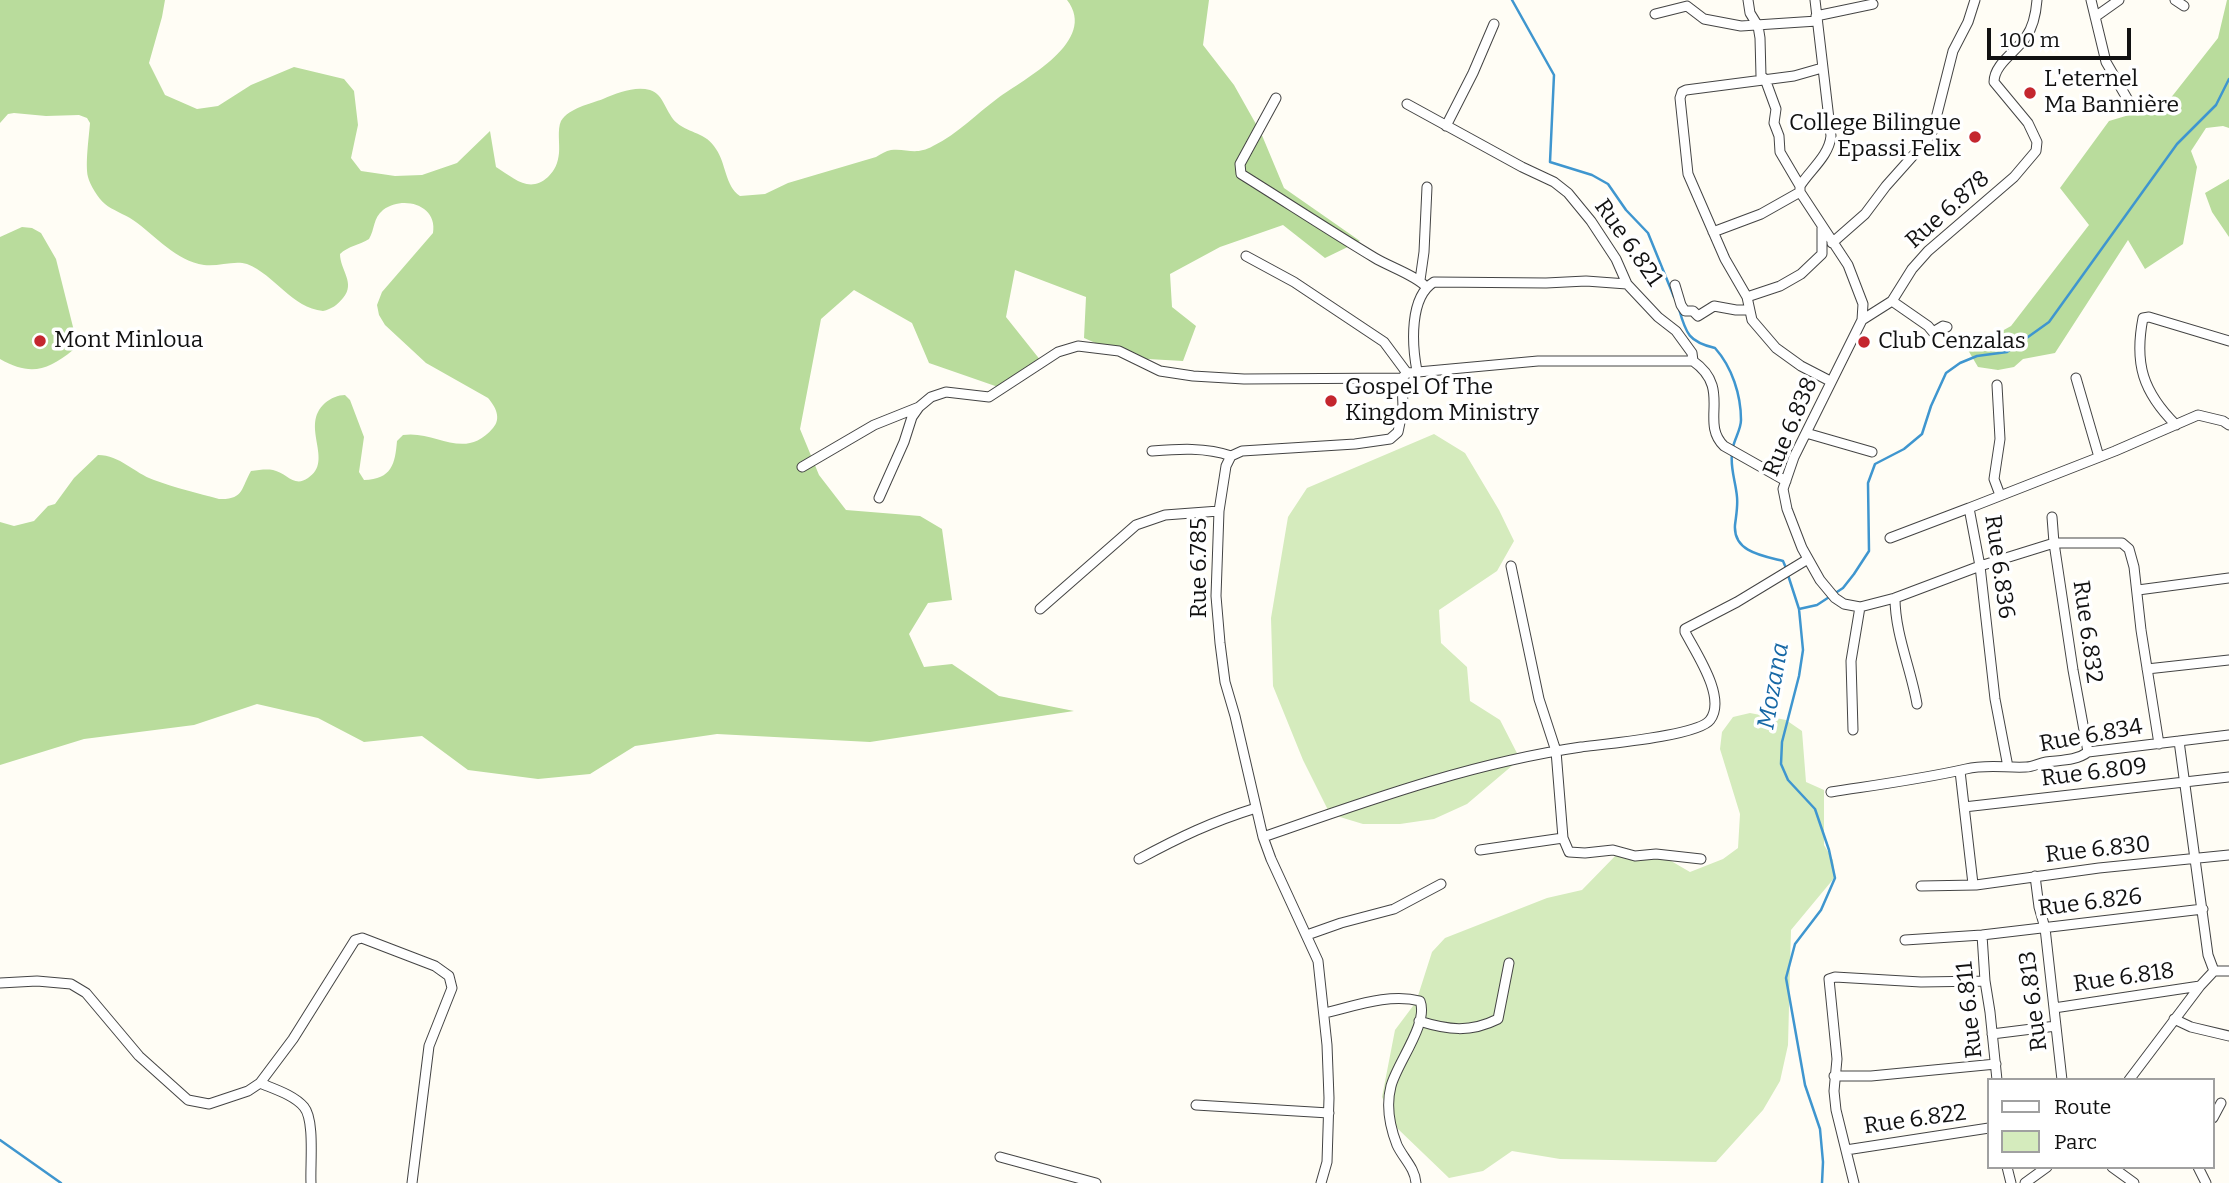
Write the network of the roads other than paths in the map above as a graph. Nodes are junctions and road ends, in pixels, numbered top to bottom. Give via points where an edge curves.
1 (1748, 0) edge
2 (1815, 0) edge
3 (1975, 0) edge
4 (2037, 0) edge
5 (2091, 0) edge
6 (2119, 0) edge
7 (2175, 0) edge
8 (1873, 4) dead end
9 (2184, 6) dead end
10 (1655, 14) dead end
11 (2095, 17) junction
12 (1817, 18) junction
13 (1494, 24) dead end
14 (1758, 26) junction
15 (1822, 68) junction
16 (1765, 79) junction
17 (1276, 98) dead end
18 (1407, 104) dead end
19 (2132, 107) dead end
20 (1446, 126) junction
21 (1427, 187) dead end
22 (1800, 189) junction
23 (1822, 228) junction
24 (1713, 232) junction
25 (1832, 243) junction
26 (1246, 256) dead end
27 (1423, 284) junction
28 (1627, 284) junction
29 (1675, 285) dead end
30 (1747, 297) junction
31 (1892, 302) junction
32 (1749, 310) junction
33 (1862, 320) junction
34 (1947, 327) dead end
35 (2229, 341) edge
36 (1693, 361) junction
37 (1409, 374) junction
38 (2076, 378) dead end
39 (1830, 381) junction
40 (1997, 385) dead end
41 (919, 407) junction
42 (2176, 425) junction
43 (2229, 425) edge
44 (1806, 433) junction
45 (1152, 451) dead end
46 (1872, 452) dead end
47 (1231, 456) junction
48 (2099, 457) junction
49 (802, 467) dead end
50 (1786, 481) junction
51 (2000, 495) junction
52 (879, 498) dead end
53 (1969, 509) junction
54 (1219, 511) junction
55 (2052, 517) dead end
56 (1890, 538) dead end
57 (2054, 543) junction
58 (1808, 559) junction
59 (1511, 566) dead end
60 (1980, 566) junction
61 (2229, 578) edge
62 (2138, 590) junction
63 (1895, 598) junction
64 (1860, 607) junction
65 (1040, 609) dead end
66 (2229, 660) edge
67 (2147, 668) junction
68 (1917, 704) dead end
69 (1853, 730) dead end
70 (2229, 736) edge
71 (2179, 741) junction
72 (2159, 744) junction
73 (1556, 751) junction
74 (2088, 752) junction
75 (2008, 767) junction
76 (1959, 771) junction
77 (2229, 777) edge
78 (2185, 781) junction
79 (1831, 792) dead end
80 (1964, 807) junction
81 (1256, 808) junction
82 (1263, 837) junction
83 (1563, 838) junction
84 (1480, 850) dead end
85 (2229, 855) edge
86 (1139, 859) dead end
87 (1701, 859) dead end
88 (2194, 860) junction
89 (2035, 876) junction
90 (1440, 884) dead end
91 (1973, 884) junction
92 (1920, 886) dead end
93 (2203, 909) junction
94 (2045, 928) junction
95 (1307, 935) junction
96 (1982, 935) junction
97 (1905, 940) dead end
98 (1508, 962) dead end
99 (2214, 971) junction
100 (2229, 971) edge
101 (1985, 981) junction
102 (0, 983) edge
103 (2200, 986) junction
104 (2054, 1008) junction
105 (1325, 1013) junction
106 (2174, 1019) junction
107 (1419, 1020) junction
108 (2056, 1026) junction
109 (1992, 1034) junction
110 (2229, 1036) edge
111 (1996, 1064) junction
112 (1834, 1076) junction
113 (1997, 1078) edge
114 (2062, 1078) edge
115 (2131, 1078) edge
116 (260, 1083) junction
117 (1196, 1105) dead end
118 (1329, 1113) junction
119 (1988, 1128) edge
120 (1846, 1150) junction
121 (1000, 1157) dead end
122 (2044, 1169) edge
123 (2115, 1169) edge
124 (311, 1183) edge
125 (412, 1183) edge
126 (1096, 1183) edge
127 (1321, 1183) edge
128 (1416, 1183) edge
129 (1854, 1183) edge
130 (2025, 1183) edge
131 (2134, 1183) edge

1 - 14 street
2 - 12 street
3 - 25 street via 1953,51 1933,130 1865,214
4 - 31 street, Rue 6.878 via 2028,34 1994,74 1994,82 2033,132 2036,151 2014,177 1927,251
5 - 11 street
6 - 11 street
7 - 9 street
8 - 12 street
10 - 14 street via 1687,6 1704,19
11 - 19 street via 2106,62
12 - 14 street
12 - 15 street
13 - 20 street
14 - 16 street via 1760,76
15 - 16 street
15 - 22 street via 1831,143
16 - 22 street via 1776,109 1780,152
16 - 24 street via 1682,92 1688,174
17 - 27 street via 1240,163 1241,174
18 - 20 street, Rue 6.821
20 - 28 street, Rue 6.821 via 1568,193 1591,221
21 - 27 street
22 - 23 street
22 - 24 street via 1761,214
23 - 25 street
23 - 30 street via 1822,254 1801,275
24 - 30 street
25 - 33 street via 1855,281 1863,304
26 - 37 street via 1384,342
27 - 28 street
27 - 37 street
28 - 36 street, Rue 6.821 via 1675,331
29 - 32 street via 1685,311 1698,316 1714,306
30 - 32 street
31 - 33 street, Rue 6.878
31 - 34 street via 1933,332
32 - 39 street via 1756,327 1782,353
33 - 39 street, Rue 6.838
35 - 42 street via 2143,318 2142,377 2161,411
36 - 37 street via 1538,360
36 - 50 street, Rue 6.821 via 1706,370 1714,384 1717,439
37 - 41 street via 1193,376 1160,371 1119,351 1078,346 1058,352 989,397 946,392
37 - 47 street via 1398,432 1390,439 1242,451
38 - 48 street
39 - 44 street, Rue 6.838
40 - 51 street via 2000,439 1994,479
41 - 49 street via 874,425
41 - 52 street
42 - 43 street, Rue 6.836 via 2200,415
42 - 48 street, Rue 6.836
44 - 46 street
44 - 50 street, Rue 6.838
45 - 47 street via 1218,451
47 - 54 street, Rue 6.785
48 - 51 street, Rue 6.836
50 - 58 street, Rue 6.838 via 1787,509
51 - 53 street, Rue 6.836
53 - 56 street
53 - 60 street, Rue 6.836
54 - 65 street via 1165,515 1136,525
54 - 81 street, Rue 6.785 via 1216,596 1225,682
55 - 57 street, Rue 6.832
57 - 60 street
57 - 62 street via 2126,545
57 - 74 street, Rue 6.832
58 - 64 street, Rue 6.838 via 1835,598
58 - 73 street via 1685,629 1716,699 1708,723 1679,733
59 - 73 street via 1539,699
60 - 63 street
60 - 75 street, Rue 6.836
61 - 62 street
62 - 67 street
63 - 64 street
63 - 68 street
64 - 69 street via 1851,661
66 - 67 street
67 - 72 street
70 - 71 street, Rue 6.834
71 - 72 street, Rue 6.834
71 - 78 street
72 - 74 street, Rue 6.834
73 - 82 street via 1468,771
73 - 83 street
74 - 75 street, Rue 6.834 via 2029,768
75 - 76 street, Rue 6.834
76 - 79 street, Rue 6.834
76 - 80 street
77 - 78 street, Rue 6.809
78 - 80 street, Rue 6.809
78 - 88 street
80 - 91 street
81 - 82 street, Rue 6.785
81 - 86 street via 1188,832
82 - 95 street, Rue 6.785
83 - 84 street
83 - 87 street via 1569,852 1613,850 1635,856
85 - 88 street, Rue 6.830
88 - 89 street, Rue 6.830
88 - 93 street
89 - 91 street, Rue 6.830
89 - 94 street, Rue 6.813
90 - 95 street via 1394,909
91 - 92 street, Rue 6.830
93 - 94 street, Rue 6.826
93 - 99 street
94 - 96 street, Rue 6.826
94 - 104 street, Rue 6.813
95 - 105 street, Rue 6.785 via 1318,961
96 - 97 street, Rue 6.826
96 - 101 street, Rue 6.811
98 - 107 street via 1498,1019 1465,1029
99 - 100 street
99 - 103 street
101 - 109 street, Rue 6.811
101 - 112 street via 1831,977 1837,1059
102 - 116 street via 71,984 86,993 139,1056 188,1100 209,1104
103 - 104 street, Rue 6.818
103 - 106 street
104 - 108 street, Rue 6.813
105 - 107 street via 1410,998 1420,1001 1423,1008
105 - 118 street, Rue 6.785
106 - 110 street
106 - 115 street
107 - 128 street via 1391,1086 1388,1111 1397,1145
108 - 109 street
108 - 114 street, Rue 6.813
109 - 111 street, Rue 6.811
111 - 112 street
111 - 113 street, Rue 6.811
112 - 120 street
116 - 124 street via 303,1106 310,1118
116 - 125 street via 355,940 362,938 435,966 449,976 452,988 429,1046
117 - 118 street
118 - 127 street, Rue 6.785 via 1327,1163
119 - 120 street, Rue 6.822
120 - 129 street
121 - 126 street
122 - 130 street
123 - 131 street

